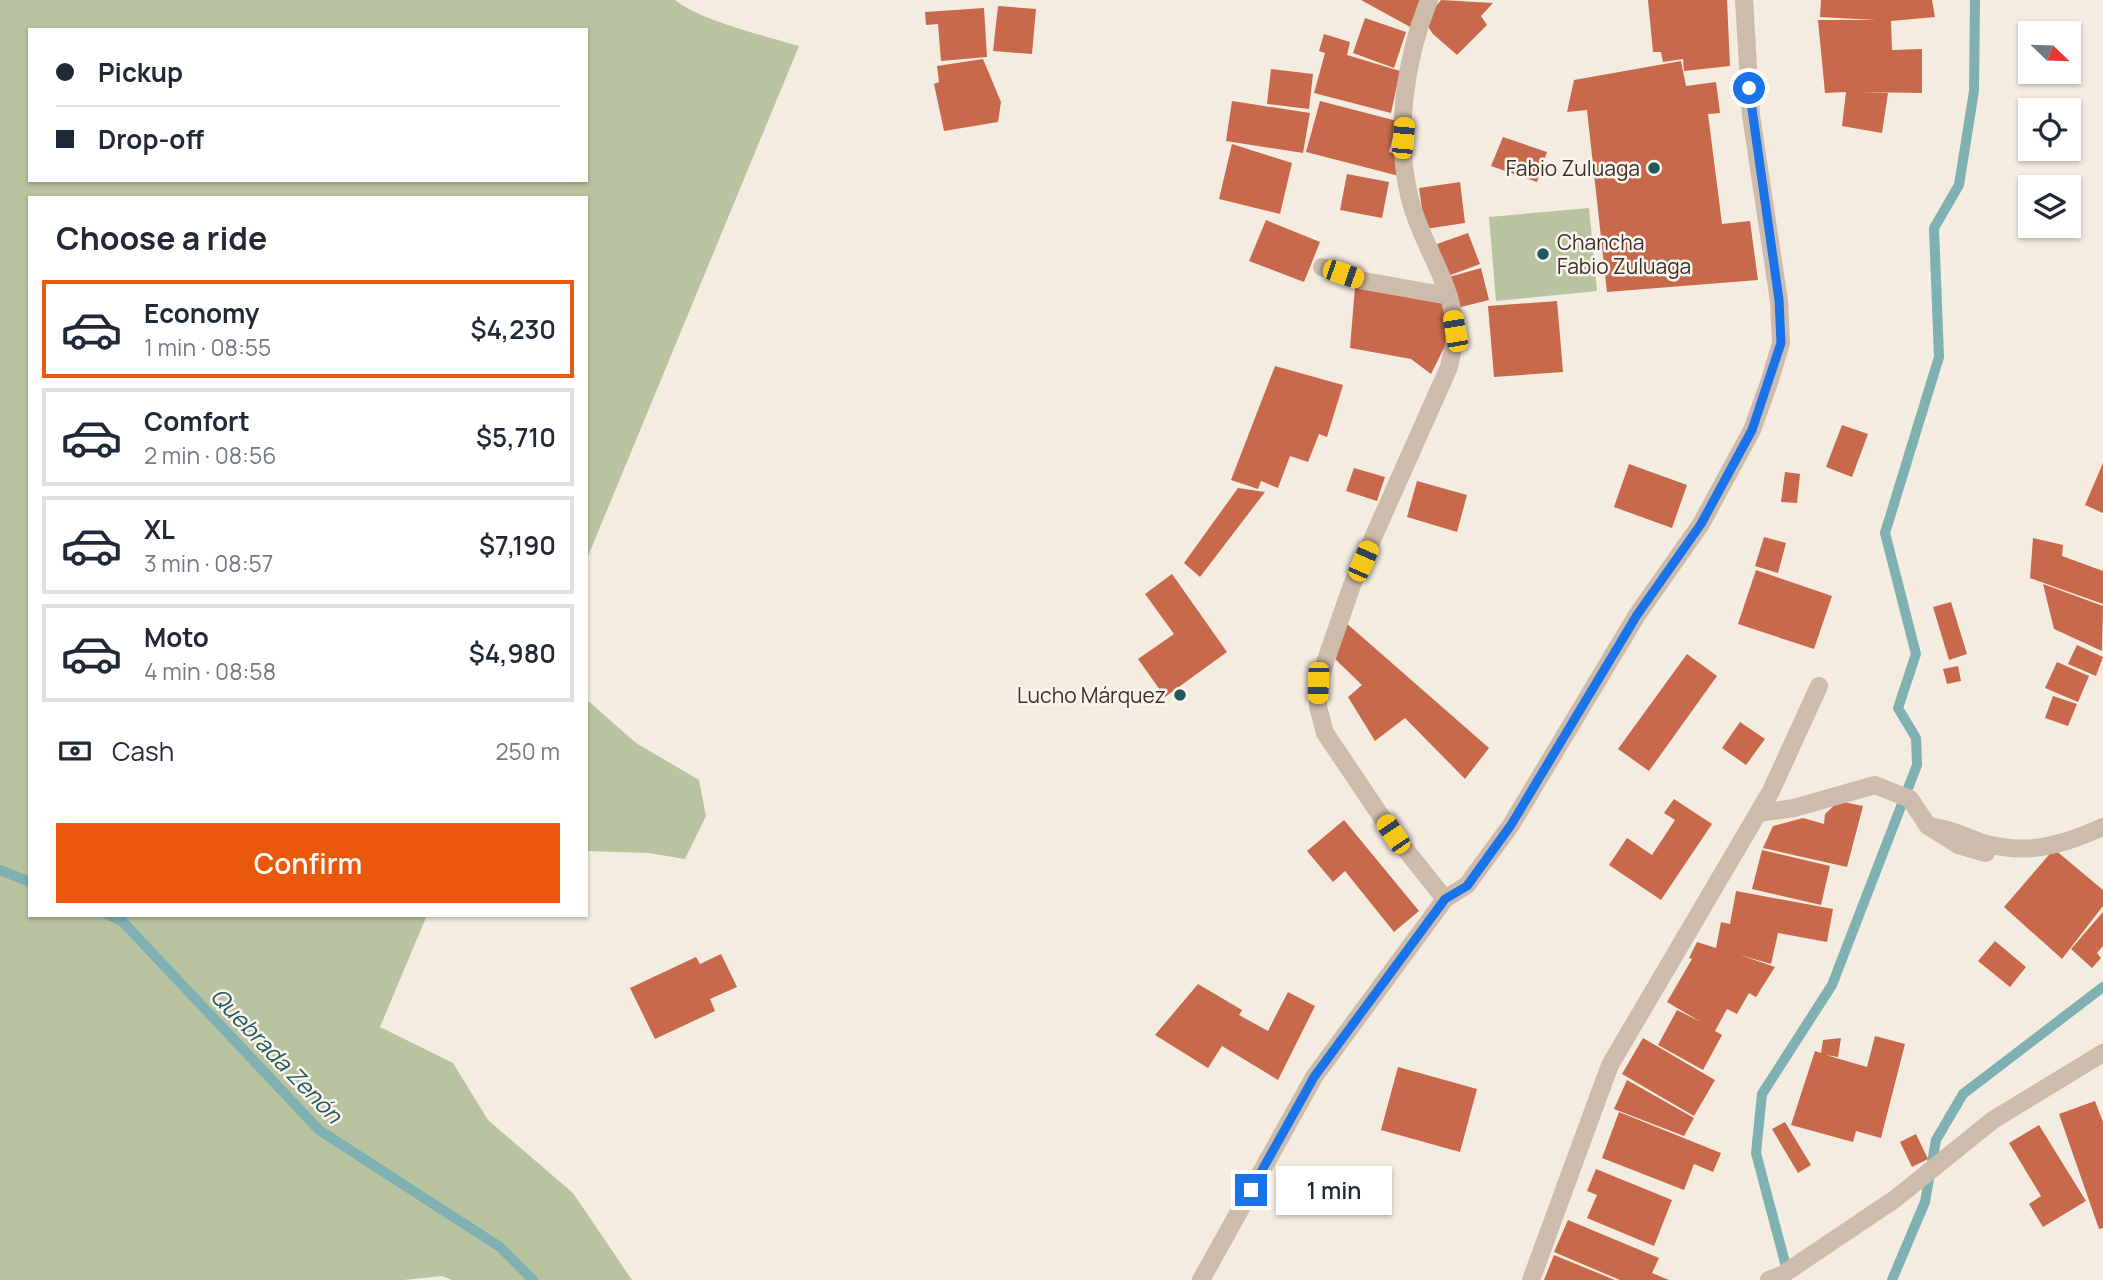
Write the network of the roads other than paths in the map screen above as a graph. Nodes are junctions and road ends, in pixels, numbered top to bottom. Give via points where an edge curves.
1 (1429, 0) edge
2 (1744, 0) edge
3 (1322, 267) dead end
4 (1449, 296) junction
5 (1819, 686) dead end
6 (1759, 813) junction
7 (1928, 826) junction
8 (2103, 827) edge
9 (1986, 853) dead end
10 (1445, 899) junction
11 (2103, 1052) edge
12 (1781, 1274) edge
13 (1201, 1280) edge
14 (1531, 1280) edge

1 - 4 street via 1410,56 1403,138 1410,199
2 - 10 street via 1751,115 1779,300 1781,343 1769,383 1752,430 1701,524 1637,615 1511,825 1467,886
3 - 4 street via 1364,281
4 - 10 street via 1455,331 1449,367 1352,585 1318,683 1325,733 1393,834
5 - 6 street
6 - 7 street via 1875,785 1910,799
6 - 14 street via 1610,1065
7 - 8 street via 2009,850 2065,843
7 - 9 street via 1958,845
10 - 13 street via 1314,1077
11 - 12 street via 1993,1120 1895,1199

